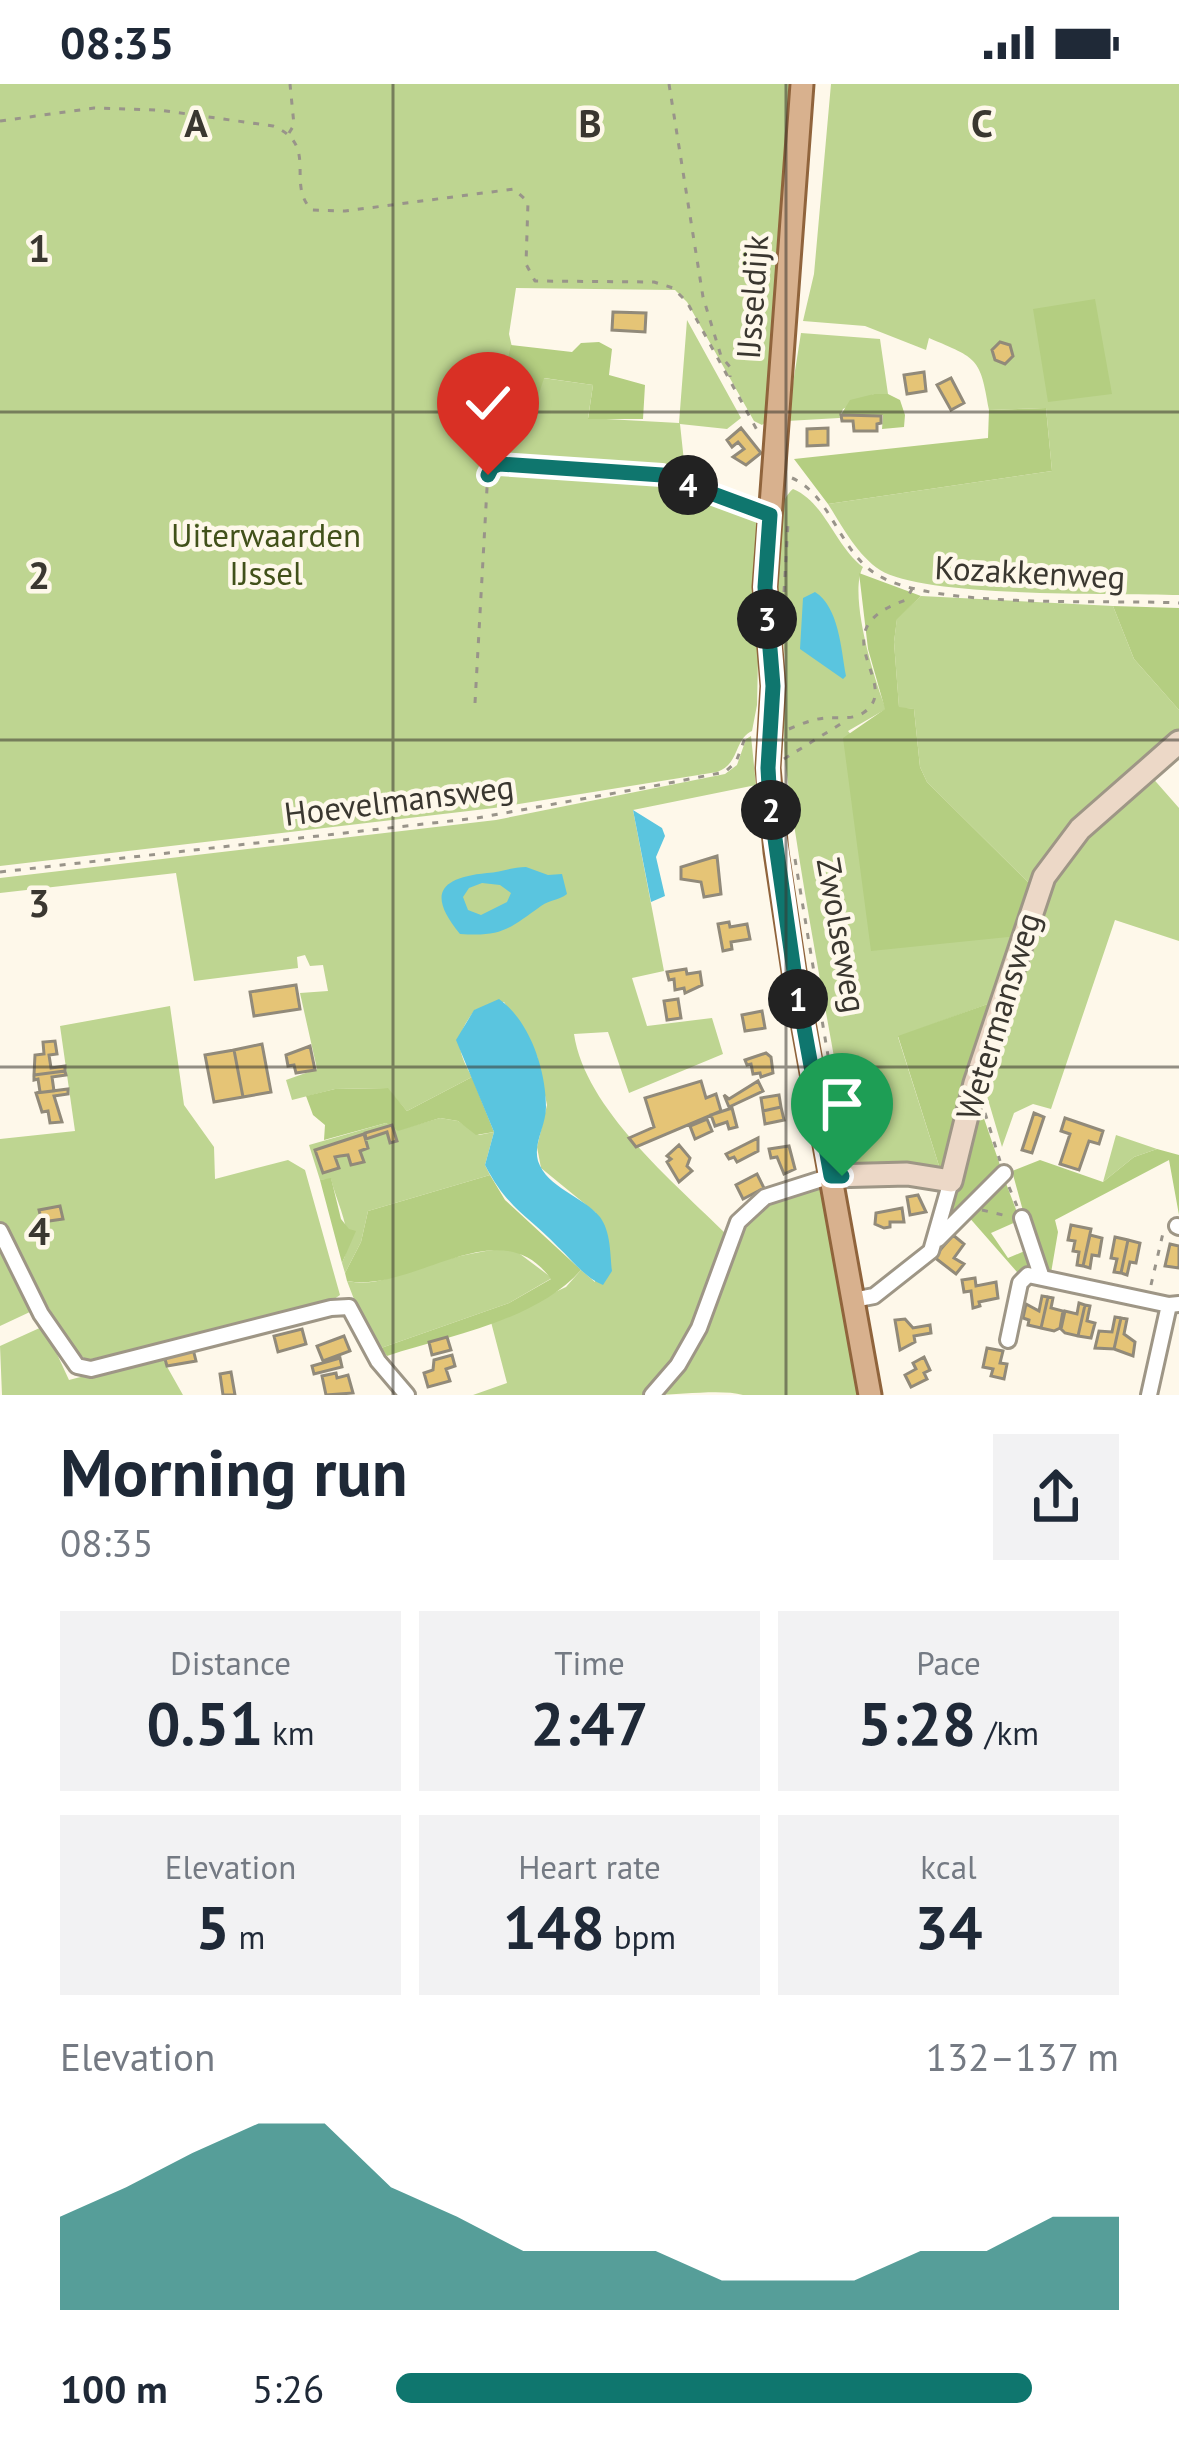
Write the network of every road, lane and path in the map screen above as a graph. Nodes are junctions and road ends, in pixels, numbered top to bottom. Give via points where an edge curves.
1 (290, 84) edge
2 (669, 84) edge
3 (802, 84) edge
4 (0, 121) edge
5 (289, 133) junction
6 (727, 379) junction
7 (774, 435) junction
8 (785, 476) dead end
9 (770, 515) junction
10 (911, 589) junction
11 (1179, 603) edge
12 (475, 703) dead end
13 (854, 717) junction
14 (768, 734) junction
15 (1179, 742) edge
16 (783, 760) dead end
17 (785, 855) junction
18 (0, 872) edge
19 (975, 1083) junction
20 (1004, 1173) junction
21 (837, 1176) junction
22 (951, 1181) junction
23 (1022, 1218) joint
24 (1178, 1227) edge
25 (0, 1231) edge
26 (934, 1243) junction
27 (1042, 1278) junction
28 (1148, 1298) junction
29 (853, 1300) junction
30 (1174, 1305) edge
31 (1008, 1340) dead end
32 (407, 1395) edge
33 (652, 1395) edge
34 (870, 1395) edge
35 (1149, 1395) edge

1 - 5 path
2 - 6 path via 703,297 733,376
3 - 7 main road, IJsseldijk
4 - 5 path via 116,108
5 - 6 path via 312,210 514,190 528,202 526,264 535,281 673,288
6 - 7 path via 749,422
7 - 9 main road, IJsseldijk
8 - 10 path, Kozakkenweg via 811,490 859,561
9 - 12 path via 662,475 492,467
9 - 14 main road, Zwolseweg
10 - 11 path, Kozakkenweg
10 - 13 path via 867,624 875,691
13 - 14 path
13 - 16 path
14 - 17 main road, Zwolseweg via 758,769
14 - 18 path, Hoevelmansweg via 746,735 725,772 477,818
15 - 19 street, Wetermansweg via 1080,830 1044,877
17 - 21 main road, Zwolseweg
17 - 21 path, Zwolseweg via 843,1137
19 - 20 path
19 - 22 street, Wetermansweg
20 - 23 path
20 - 26 street
21 - 22 street
21 - 29 main road, Zwolseweg
21 - 33 street via 764,1197 738,1222 699,1328
22 - 26 street, Wetermansweg
23 - 27 street
24 - 28 path via 1163,1233
25 - 32 street via 77,1366 349,1307
26 - 29 street via 874,1296
27 - 28 street
27 - 31 street via 1028,1274 1020,1283
28 - 30 street
29 - 34 main road, Zwolseweg
30 - 35 street

